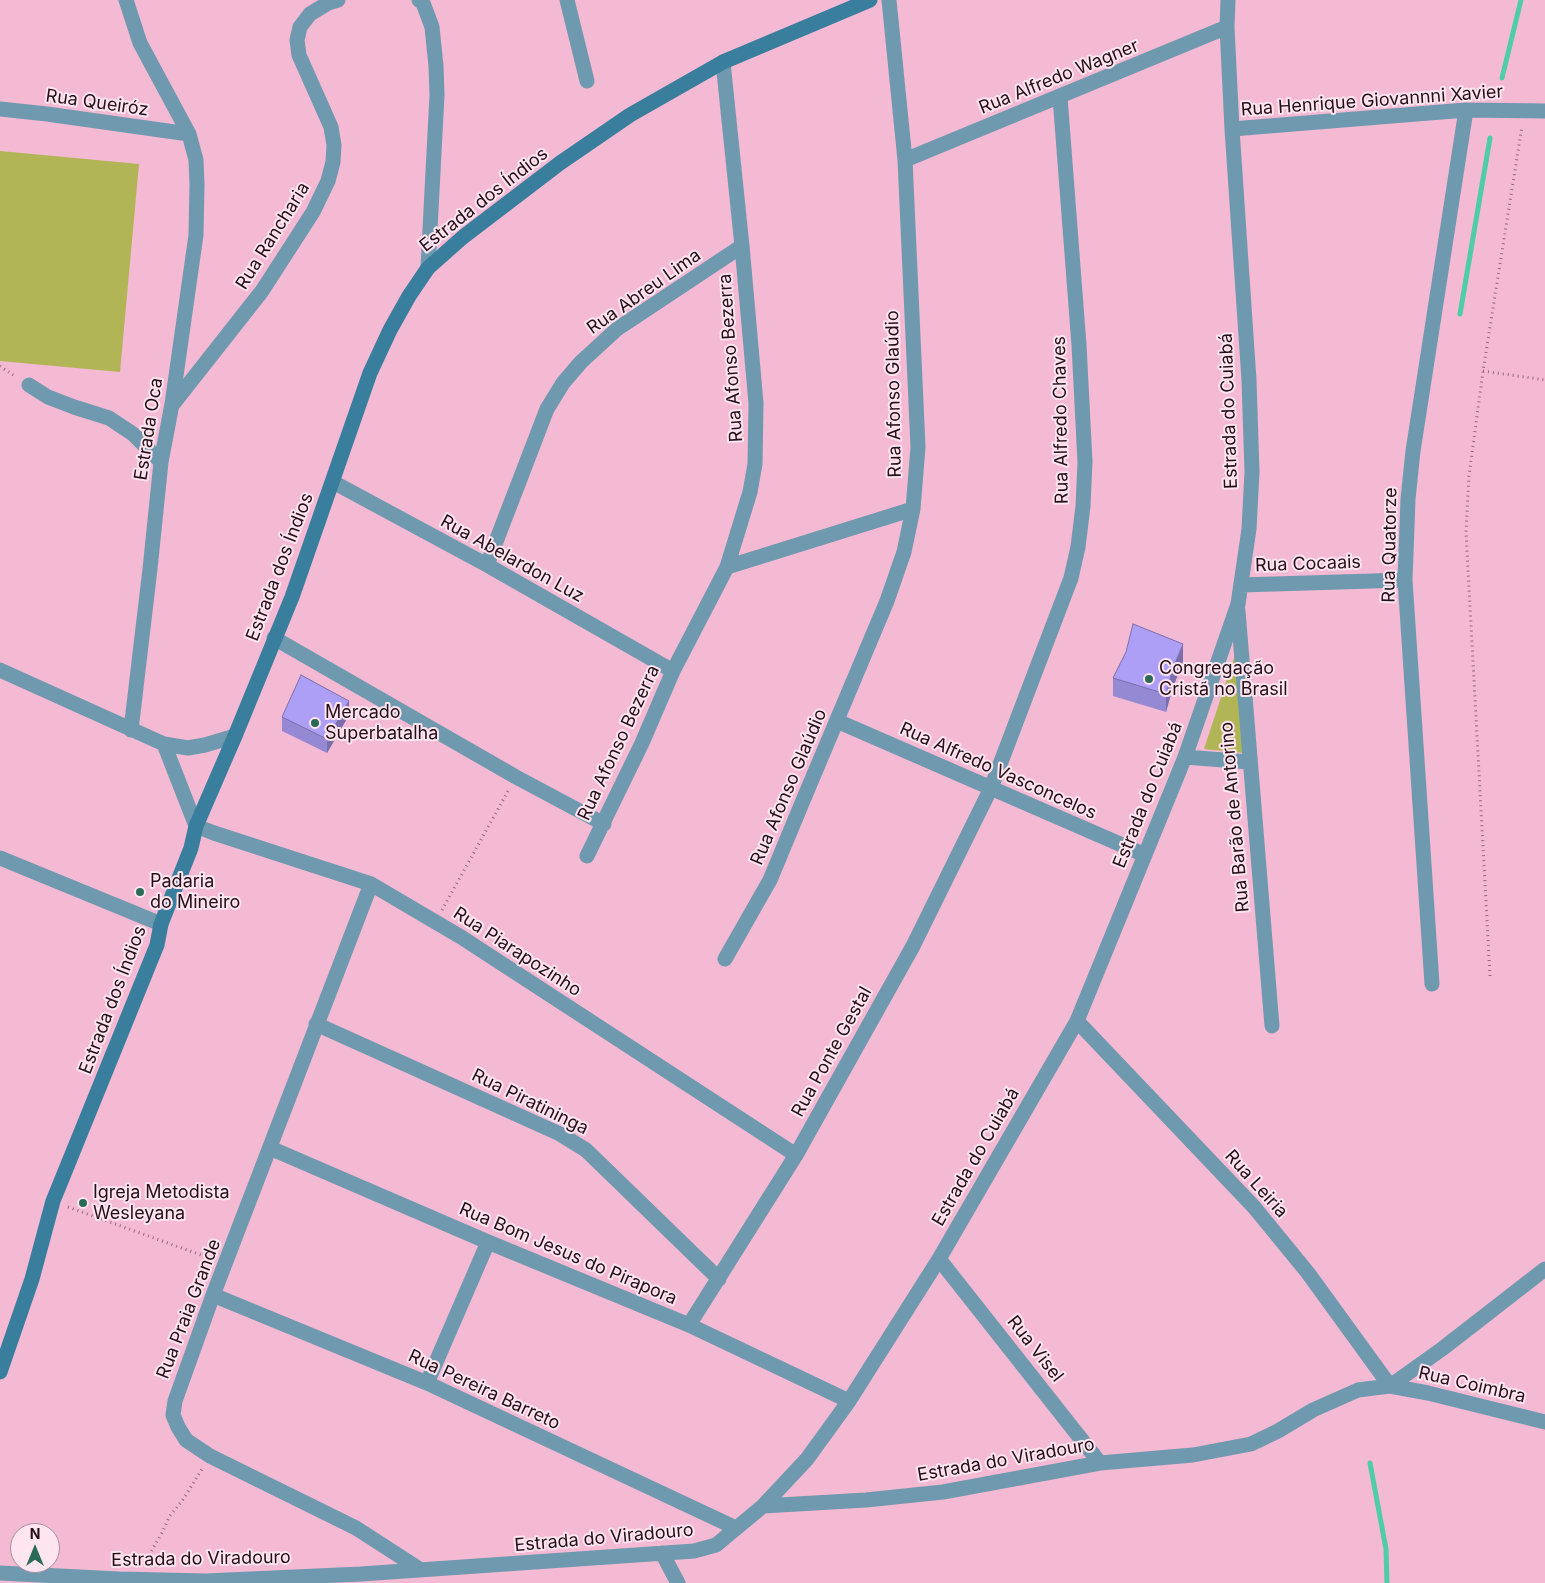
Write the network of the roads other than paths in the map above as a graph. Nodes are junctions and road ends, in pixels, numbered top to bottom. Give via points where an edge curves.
1 (126, 0) edge
2 (338, 0) edge
3 (419, 0) edge
4 (567, 0) edge
5 (870, 0) edge
6 (889, 0) edge
7 (1228, 0) edge
8 (1227, 28) junction
9 (723, 62) junction
10 (587, 82) dead end
11 (1060, 97) junction
12 (0, 110) edge
13 (1466, 110) junction
14 (1545, 111) edge
15 (1232, 129) junction
16 (189, 134) junction
17 (905, 160) junction
18 (742, 246) junction
19 (428, 268) junction
20 (29, 384) dead end
21 (172, 404) junction
22 (161, 462) junction
23 (333, 482) junction
24 (914, 509) junction
25 (487, 565) junction
26 (727, 567) junction
27 (1405, 580) junction
28 (1241, 585) junction
29 (1238, 604) junction
30 (274, 638) junction
31 (0, 670) edge
32 (673, 671) junction
33 (837, 721) junction
34 (131, 730) junction
35 (235, 736) junction
36 (164, 744) junction
37 (1185, 757) junction
38 (1249, 762) junction
39 (991, 788) junction
40 (604, 824) junction
41 (196, 826) junction
42 (1145, 855) junction
43 (587, 856) dead end
44 (0, 858) edge
45 (371, 884) junction
46 (161, 924) junction
47 (725, 959) dead end
48 (1432, 984) dead end
49 (1077, 1021) junction
50 (316, 1024) junction
51 (1272, 1026) dead end
52 (270, 1148) junction
53 (796, 1155) junction
54 (488, 1242) junction
55 (939, 1259) junction
56 (1545, 1269) edge
57 (719, 1278) junction
58 (213, 1295) junction
59 (690, 1325) junction
60 (0, 1372) edge
61 (427, 1383) junction
62 (1390, 1386) junction
63 (849, 1401) junction
64 (1545, 1422) edge
65 (1100, 1463) junction
66 (763, 1506) junction
67 (736, 1528) junction
68 (662, 1553) junction
69 (421, 1570) junction
70 (0, 1572) edge
71 (678, 1583) edge

1 - 16 street, Estrada Oca via 140,43
2 - 21 street, Rua Rancharia via 310,14 300,27 297,40 299,55 331,127 334,145 328,181 313,212 262,292
3 - 19 street via 432,28 437,95
4 - 10 street
5 - 9 street, Estrada dos Índios
6 - 17 street, Rua Afonso Glaúdio
7 - 8 street, Estrada do Cuiabá
8 - 11 street, Rua Alfredo Wagner
8 - 15 street, Estrada do Cuiabá
9 - 18 street, Rua Afonso Bezerra
9 - 19 street, Estrada dos Índios via 630,115 560,163
11 - 17 street, Rua Alfredo Wagner
11 - 39 street, Rua Alfredo Chaves via 1079,345 1085,462 1083,506 1071,578
12 - 16 street, Rua Queiróz
13 - 14 street, Rua Henrique Giovannni Xavier
13 - 15 street, Rua Henrique Giovannni Xavier
13 - 27 street, Rua Quatorze via 1413,451
15 - 28 street, Estrada do Cuiabá via 1252,472 1249,529
16 - 21 street, Estrada Oca via 198,184 196,235
17 - 24 street, Rua Afonso Glaúdio via 918,448
18 - 25 street, Rua Abreu Lima via 617,329 563,382 547,409
18 - 26 street, Rua Afonso Bezerra via 756,404 755,464 750,492
19 - 23 street, Estrada dos Índios via 409,296 370,373
20 - 22 street via 48,397 110,418 133,434
21 - 22 street, Estrada Oca
22 - 34 street, Estrada Oca
23 - 25 street, Rua Abelardon Luz
23 - 30 street, Estrada dos Índios
24 - 26 street
24 - 33 street, Rua Afonso Glaúdio via 888,601
25 - 32 street, Rua Abelardon Luz
26 - 32 street, Rua Afonso Bezerra
27 - 28 street, Rua Cocaais
27 - 48 street, Rua Quatorze
28 - 29 street, Estrada do Cuiabá
29 - 37 street, Estrada do Cuiabá
29 - 38 street, Rua Barão de Antorino
30 - 35 street, Estrada dos Índios
30 - 40 street
31 - 34 street
32 - 40 street, Rua Afonso Bezerra
33 - 39 street, Rua Alfredo Vasconcelos
33 - 47 street, Rua Afonso Glaúdio via 770,880
34 - 36 street
35 - 36 street via 188,748
35 - 41 street, Estrada dos Índios
36 - 41 street
37 - 38 street
37 - 42 street, Estrada do Cuiabá
38 - 51 street, Rua Barão de Antorino
39 - 42 street, Rua Alfredo Vasconcelos
39 - 53 street, Rua Ponte Gestal via 913,946
40 - 43 street, Rua Afonso Bezerra
41 - 45 street, Rua Piarapozinho
41 - 46 street, Estrada dos Índios via 191,848
42 - 49 street, Estrada do Cuiabá
44 - 46 street
45 - 50 street, Rua Praia Grande
45 - 53 street, Rua Piarapozinho via 436,922
46 - 60 street, Estrada dos Índios via 157,945 53,1201 32,1279
49 - 55 street, Estrada do Cuiabá
49 - 62 street, Rua Leiria via 1254,1207 1308,1273
50 - 52 street, Rua Praia Grande
50 - 57 street, Rua Piratininga via 560,1134 586,1150
52 - 54 street, Rua Bom Jesus do Pirapora
52 - 58 street, Rua Praia Grande
53 - 57 street, Rua Ponte Gestal
54 - 59 street, Rua Bom Jesus do Pirapora
54 - 61 street
55 - 63 street, Estrada do Cuiabá
55 - 65 street, Rua Visel
56 - 62 street
57 - 59 street, Rua Ponte Gestal
58 - 61 street, Rua Pereira Barreto
58 - 69 street, Rua Praia Grande via 175,1401 173,1415 186,1440 210,1456 356,1528
59 - 63 street, Rua Bom Jesus do Pirapora
61 - 67 street, Rua Pereira Barreto
62 - 64 street, Rua Coimbra
62 - 65 street, Estrada do Viradouro via 1358,1390 1252,1444 1193,1455
63 - 66 street, Estrada do Cuiabá via 807,1459
65 - 66 street, Estrada do Viradouro via 943,1492
66 - 67 street, Estrada do Viradouro
67 - 68 street, Estrada do Viradouro via 716,1545 694,1551
68 - 69 street, Estrada do Viradouro
68 - 71 street
69 - 70 street, Estrada do Viradouro via 206,1581

